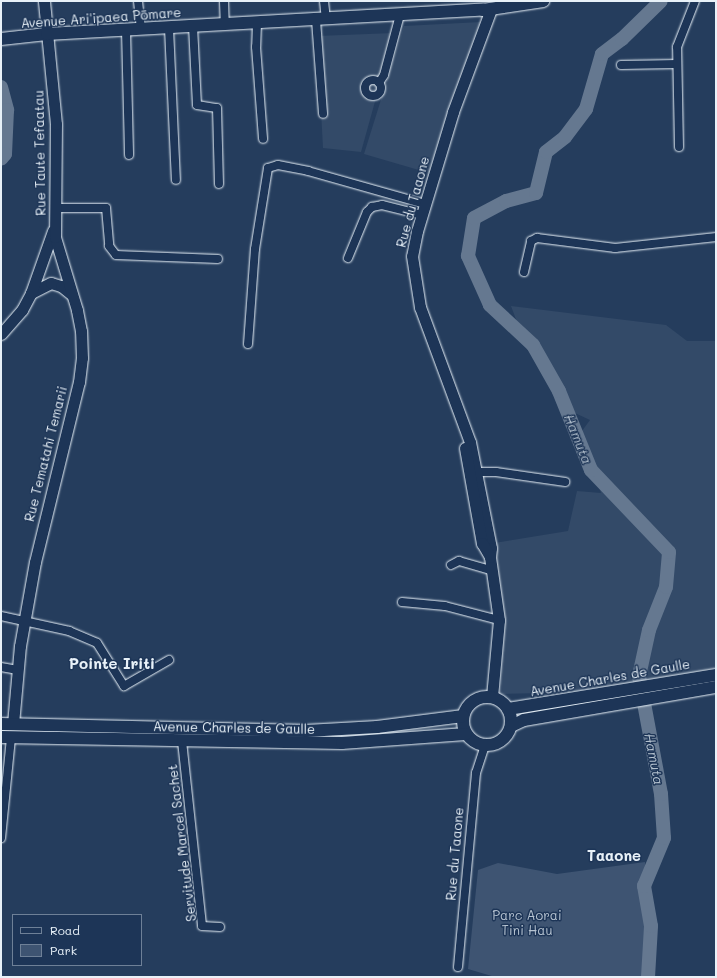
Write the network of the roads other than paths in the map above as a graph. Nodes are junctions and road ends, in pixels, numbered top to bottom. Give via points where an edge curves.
1 (44, 1) edge
2 (138, 1) edge
3 (224, 1) edge
4 (324, 1) edge
5 (543, 1) edge
6 (695, 1) edge
7 (509, 4) edge
8 (491, 9) junction
9 (400, 15) junction
10 (321, 19) junction
11 (257, 23) junction
12 (225, 25) junction
13 (193, 26) junction
14 (169, 28) junction
15 (141, 29) junction
16 (126, 30) junction
17 (47, 34) junction
18 (3, 39) edge
19 (677, 64) junction
20 (621, 65) dead end
21 (379, 83) dead end
22 (323, 114) dead end
23 (263, 139) dead end
24 (679, 147) dead end
25 (129, 155) dead end
26 (176, 180) dead end
27 (219, 184) dead end
28 (56, 208) junction
29 (423, 210) junction
30 (56, 223) junction
31 (716, 237) edge
32 (56, 244) junction
33 (348, 258) dead end
34 (218, 259) dead end
35 (524, 272) dead end
36 (31, 293) junction
37 (72, 295) junction
38 (1, 334) edge
39 (248, 344) dead end
40 (472, 472) junction
41 (565, 482) dead end
42 (451, 565) dead end
43 (491, 570) junction
44 (402, 602) dead end
45 (1, 616) edge
46 (24, 620) junction
47 (499, 620) junction
48 (169, 660) dead end
49 (1, 668) edge
50 (18, 670) junction
51 (716, 675) edge
52 (716, 687) edge
53 (655, 691) junction
54 (636, 695) junction
55 (492, 697) junction
56 (508, 709) junction
57 (463, 716) junction
58 (7, 724) edge
59 (511, 726) junction
60 (466, 734) junction
61 (6, 738) edge
62 (182, 741) junction
63 (484, 745) junction
64 (1, 838) edge
65 (220, 927) dead end
66 (458, 967) dead end

1 - 17 main road, Rue Taute Tefaatau
2 - 15 street
3 - 12 street
4 - 10 street
5 - 7 main road, Avenue Ari'ipaea Pōmare
6 - 19 street via 676,47
7 - 8 main road, Avenue Ari'ipaea Pōmare
8 - 9 main road, Avenue Ari'ipaea Pōmare
8 - 29 main road, Rue du Taaone via 453,112
9 - 10 main road, Avenue Ari'ipaea Pōmare
9 - 21 street via 384,75
10 - 11 main road, Avenue Ari'ipaea Pōmare
10 - 22 street
11 - 12 main road, Avenue Ari'ipaea Pōmare
11 - 23 street
12 - 13 main road, Avenue Ari'ipaea Pōmare
13 - 14 main road, Avenue Ari'ipaea Pōmare
13 - 27 street via 197,105 217,108
14 - 15 main road, Avenue Ari'ipaea Pōmare
14 - 26 street
15 - 16 main road, Avenue Ari'ipaea Pōmare
16 - 17 main road, Avenue Ari'ipaea Pōmare
16 - 25 street
17 - 18 main road, Avenue Ari'ipaea Pōmare
17 - 28 main road, Rue Taute Tefaatau via 56,124
19 - 20 street
19 - 24 street
28 - 30 main road, Rue Taute Tefaatau
28 - 34 street via 106,208 110,233 108,246 116,255
29 - 33 street via 382,205 372,207 367,212
29 - 39 street via 308,171 278,165 268,168 255,248
29 - 40 main road, Rue du Taaone via 412,256 414,278 420,307 463,426
30 - 32 main road, Rue Tematahi Temarii
30 - 36 main road
31 - 35 street via 615,248 536,238 530,241
32 - 36 main road via 45,275
32 - 37 main road, Rue Tematahi Temarii via 65,264
36 - 37 main road via 51,283 61,286
36 - 38 main road via 22,310
37 - 46 main road, Rue Tematahi Temarii via 81,331 81,370 42,525
40 - 41 street
40 - 43 main road, Rue du Taaone via 491,548
42 - 43 street via 459,562
43 - 47 main road, Rue du Taaone
44 - 47 street via 445,606
45 - 46 street
46 - 48 street via 69,631 97,643 124,686
46 - 50 main road, Rue Tematahi Temarii
47 - 55 main road, Rue du Taaone
49 - 50 street
50 - 58 main road, Rue Tematahi Temarii
51 - 53 main road, Avenue Charles de Gaulle
52 - 53 main road, Avenue Charles de Gaulle
53 - 54 main road, Avenue Charles de Gaulle
54 - 56 main road, Avenue Charles de Gaulle
54 - 59 main road, Avenue Charles de Gaulle via 524,720
55 - 56 main road
55 - 57 main road via 481,697 473,701
56 - 59 main road
57 - 58 main road, Avenue Charles de Gaulle via 377,727 306,731
57 - 60 main road
59 - 63 main road, Avenue Charles de Gaulle via 503,739
60 - 62 main road, Avenue Charles de Gaulle via 342,743
60 - 63 main road via 474,742
61 - 62 main road, Avenue Charles de Gaulle
61 - 64 street
62 - 65 street, Servitude Marcel Sachet via 202,926
63 - 66 street, Rue du Taaone via 476,773

